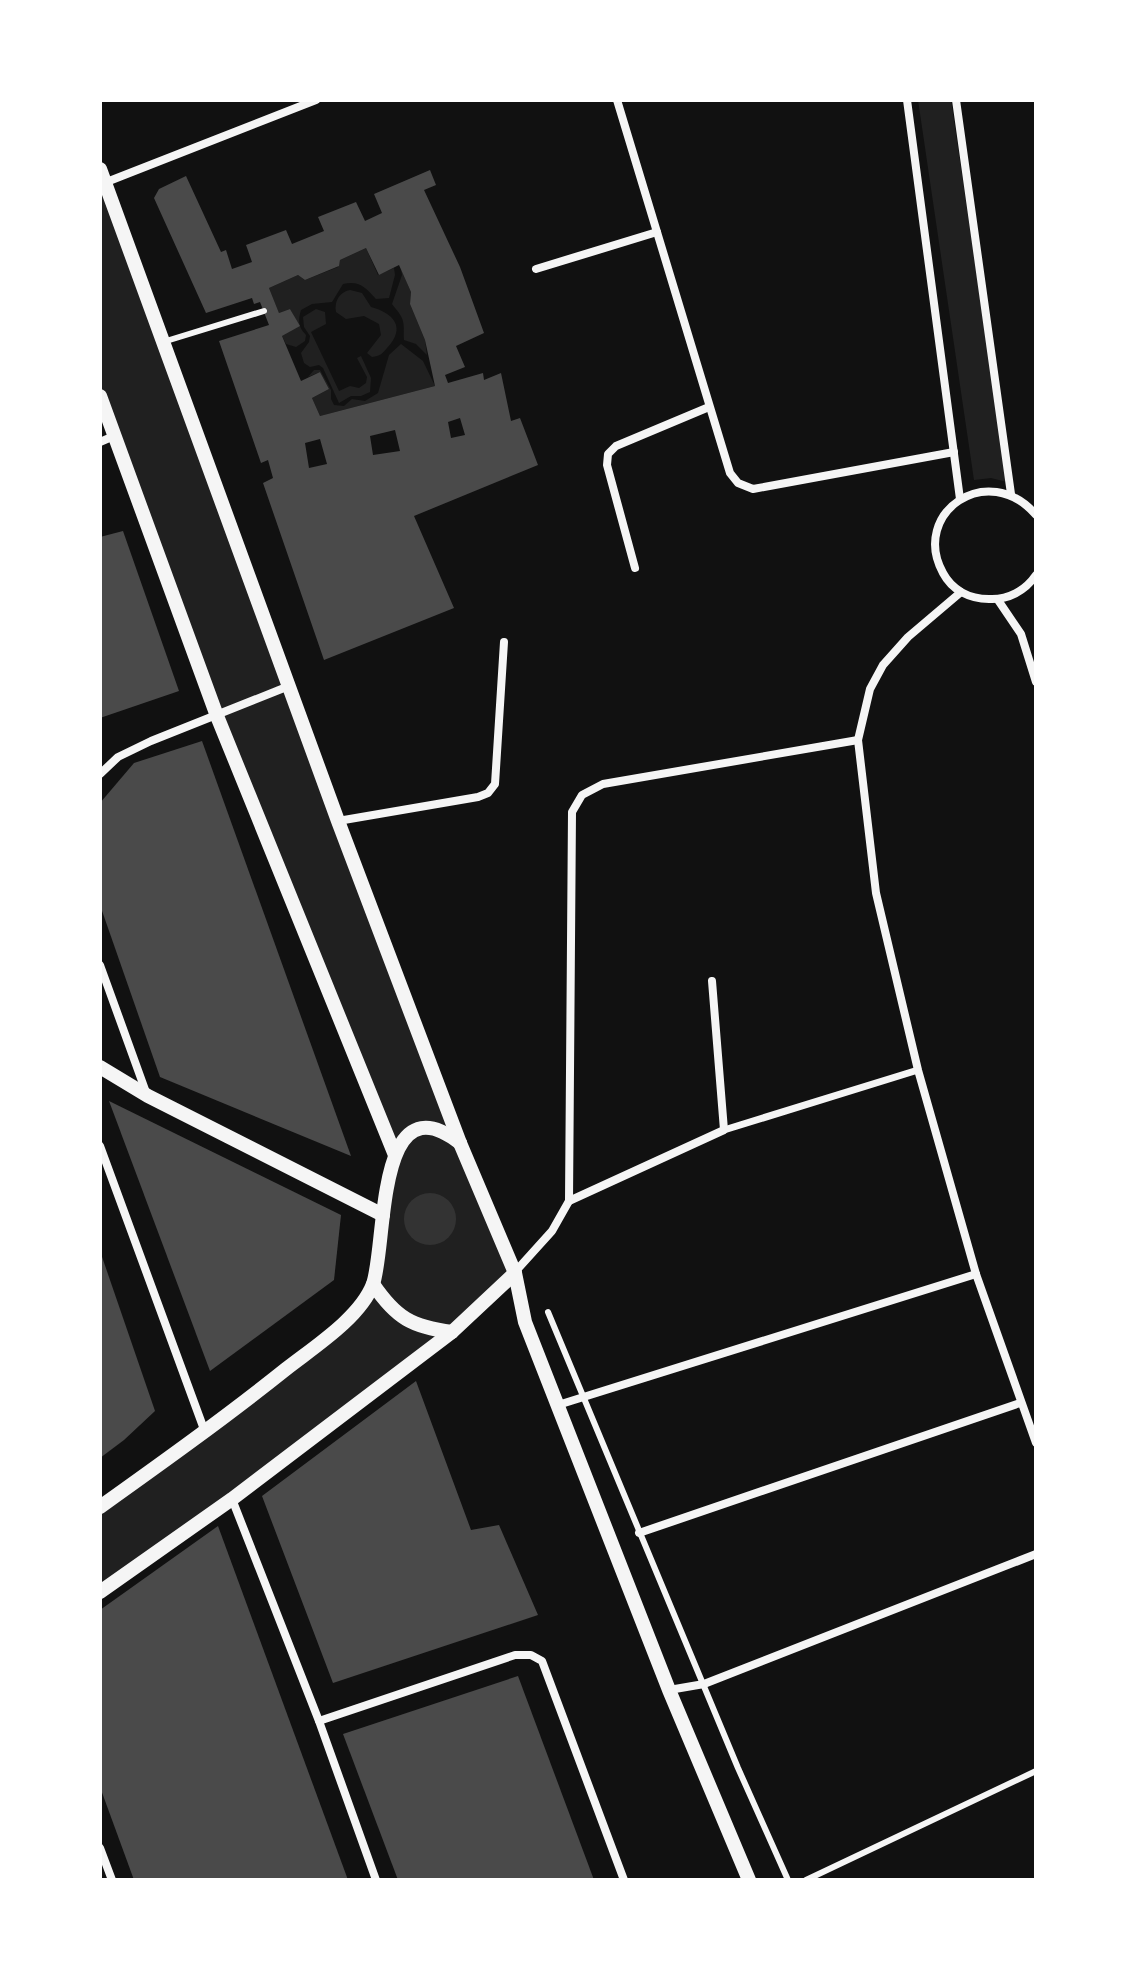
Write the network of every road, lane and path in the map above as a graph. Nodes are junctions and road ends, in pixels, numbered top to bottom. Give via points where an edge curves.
1 (316, 100) edge
2 (617, 100) edge
3 (907, 100) edge
4 (956, 100) edge
5 (102, 179) edge
6 (657, 232) junction
7 (536, 269) dead end
8 (264, 311) dead end
9 (163, 342) junction
10 (100, 396) edge
11 (709, 407) junction
12 (107, 439) edge
13 (954, 452) junction
14 (1011, 494) junction
15 (960, 499) junction
16 (1036, 515) edge
17 (635, 568) dead end
18 (1036, 575) edge
19 (961, 592) junction
20 (998, 600) junction
21 (504, 642) dead end
22 (1036, 682) edge
23 (289, 686) junction
24 (217, 716) junction
25 (858, 740) junction
26 (100, 774) edge
27 (338, 821) junction
28 (100, 965) edge
29 (712, 981) dead end
30 (100, 1067) edge
31 (918, 1070) junction
32 (148, 1096) junction
33 (724, 1130) junction
34 (460, 1143) junction
35 (100, 1146) edge
36 (395, 1155) junction
37 (569, 1201) junction
38 (383, 1215) junction
39 (515, 1273) junction
40 (976, 1274) junction
41 (373, 1284) junction
42 (548, 1312) dead end
43 (452, 1332) junction
44 (583, 1396) junction
45 (1020, 1403) junction
46 (558, 1405) junction
47 (205, 1432) junction
48 (1036, 1443) edge
49 (232, 1499) junction
50 (100, 1507) edge
51 (639, 1533) junction
52 (1036, 1554) edge
53 (100, 1592) edge
54 (704, 1684) junction
55 (669, 1690) junction
56 (319, 1721) junction
57 (1036, 1771) edge
58 (100, 1848) edge
59 (112, 1880) edge
60 (376, 1880) edge
61 (624, 1880) edge
62 (749, 1880) edge
63 (788, 1880) edge
64 (806, 1880) edge

1 - 5 street
2 - 6 street
3 - 13 street
4 - 14 street
5 - 9 street
6 - 7 street
6 - 11 street
8 - 9 lane
9 - 23 street
10 - 12 street
11 - 13 street via 730,473 753,489
11 - 17 street via 608,454
12 - 24 street
13 - 15 street
14 - 15 street via 994,490
14 - 16 street
15 - 19 street via 947,511 935,546 947,580
18 - 20 street via 1016,594
19 - 20 street
19 - 25 street via 883,665 870,689
20 - 22 street via 1021,634
21 - 27 street via 495,784 488,793
23 - 24 street
23 - 27 street
24 - 26 street via 118,757
24 - 36 street
25 - 31 street via 876,893
25 - 37 street via 603,784 582,795 572,812
27 - 34 street
28 - 32 street
29 - 33 street
30 - 32 street
31 - 33 street
31 - 40 street
32 - 38 street
33 - 37 street
34 - 36 street via 437,1128 424,1127 410,1132
34 - 39 street
35 - 47 street
36 - 38 street
37 - 39 street via 552,1231
38 - 41 street
39 - 43 street
39 - 46 street via 525,1322
40 - 44 street
40 - 45 street
41 - 43 street via 398,1315 413,1324
41 - 47 street via 343,1324
42 - 44 lane
43 - 49 street
44 - 46 street
44 - 51 lane
45 - 48 street
45 - 51 street
46 - 55 street
47 - 50 street
49 - 53 street
49 - 56 street
51 - 54 lane
52 - 54 street
54 - 55 street
54 - 63 lane
55 - 62 street
56 - 60 street
56 - 61 street via 515,1655 531,1655 542,1661
57 - 64 lane
58 - 59 street

